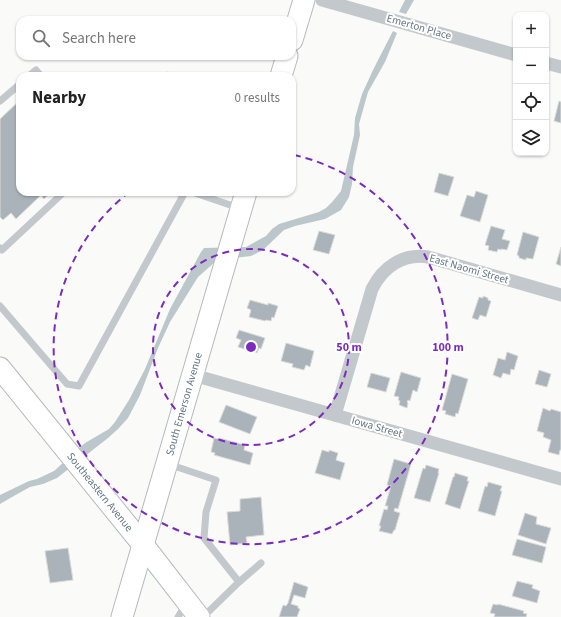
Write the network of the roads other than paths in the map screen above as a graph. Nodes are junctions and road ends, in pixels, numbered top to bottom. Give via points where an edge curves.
1 (304, 0) edge
2 (322, 0) edge
3 (296, 27) edge
4 (513, 54) edge
5 (286, 60) edge
6 (549, 64) edge
7 (561, 68) edge
8 (282, 72) edge
9 (16, 87) edge
10 (0, 101) edge
11 (60, 196) edge
12 (182, 196) edge
13 (218, 196) edge
14 (244, 200) edge
15 (0, 248) edge
16 (561, 295) edge
17 (0, 306) edge
18 (0, 368) edge
19 (192, 375) junction
20 (334, 416) junction
21 (167, 464) junction
22 (561, 479) edge
23 (144, 546) junction
24 (261, 563) dead end
25 (239, 582) junction
26 (188, 612) edge
27 (126, 614) edge
28 (203, 617) edge

1 - 3 main road
2 - 4 street, Emerton Place
5 - 8 main road
6 - 7 street
9 - 10 lane
11 - 15 lane via 2,250
12 - 17 lane via 79,386 67,384
13 - 14 lane
14 - 19 main road, South Emerson Avenue
16 - 20 street, East Naomi Street via 428,257 409,258 397,262 382,273 370,296
18 - 23 main road, Southeastern Avenue
19 - 20 street, Iowa Street
19 - 21 main road, South Emerson Avenue
20 - 22 street, Iowa Street
21 - 23 main road, South Emerson Avenue
21 - 25 lane via 216,480 206,512 204,538
23 - 26 main road, Southeastern Avenue
23 - 27 main road, South Emerson Avenue
24 - 25 lane
25 - 28 lane

